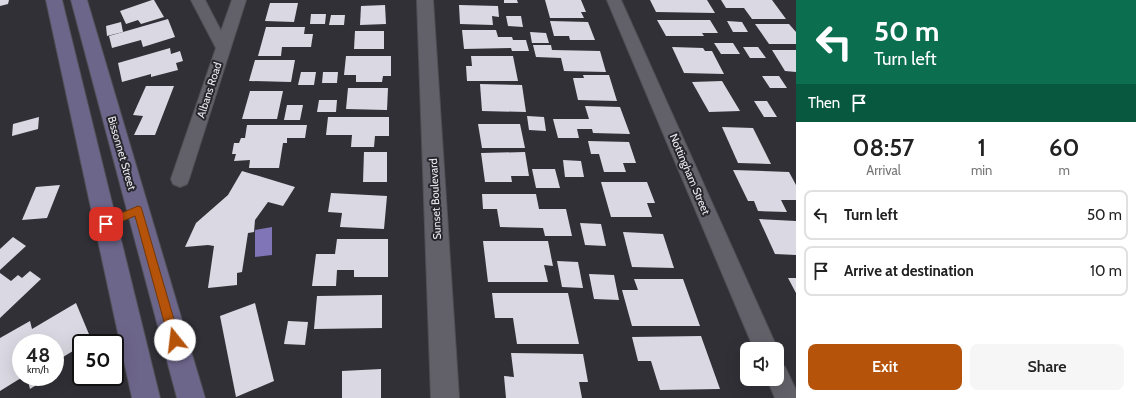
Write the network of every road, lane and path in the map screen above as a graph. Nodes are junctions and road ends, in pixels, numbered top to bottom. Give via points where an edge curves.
1 (54, 0) edge
2 (79, 0) edge
3 (198, 0) edge
4 (239, 0) edge
5 (425, 0) edge
6 (614, 0) edge
7 (223, 48) junction
8 (180, 179) dead end
9 (138, 210) junction
10 (106, 224) junction
11 (763, 342) edge
12 (782, 386) edge
13 (146, 398) edge
14 (191, 398) edge
15 (445, 398) edge
16 (787, 398) edge

1 - 10 main road
2 - 9 main road, Bissonnet Street
3 - 7 street
4 - 7 street, Albans Road
5 - 15 street, Sunset Boulevard
6 - 11 street, Nottingham Street
7 - 8 street, Albans Road
9 - 10 main road
9 - 14 main road, Bissonnet Street
10 - 13 main road
12 - 16 street

